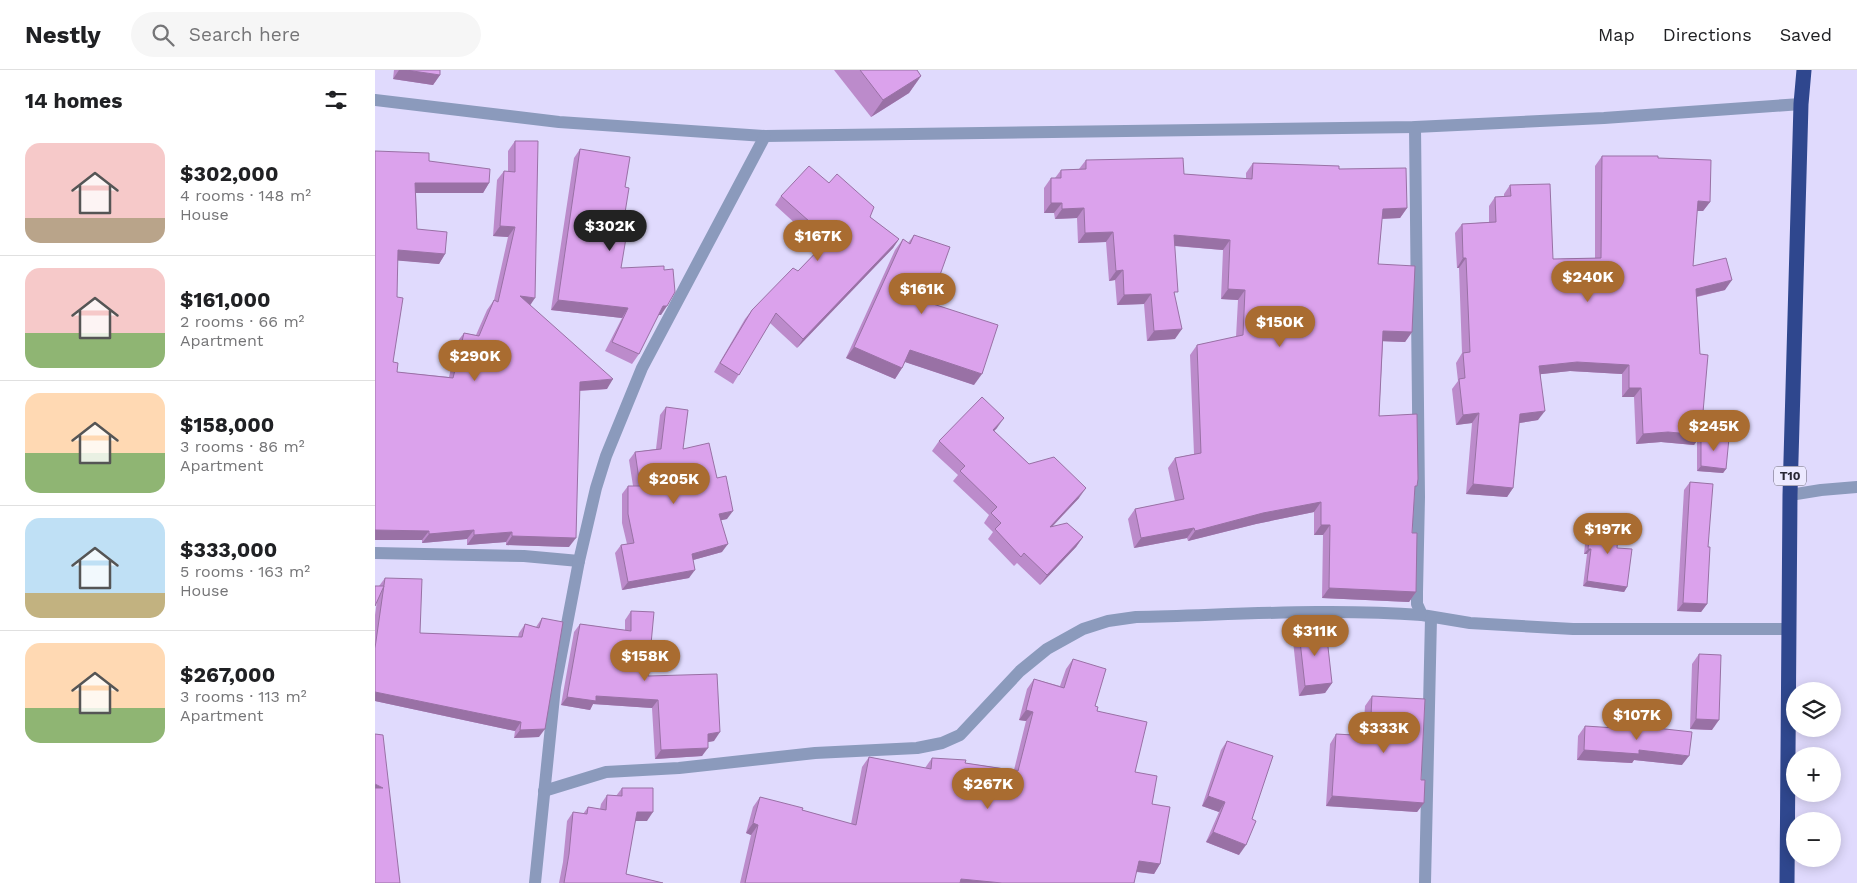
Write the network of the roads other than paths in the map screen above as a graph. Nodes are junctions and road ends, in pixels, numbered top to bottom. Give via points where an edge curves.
1 (1804, 70) edge
2 (375, 100) edge
3 (1801, 104) junction
4 (1415, 127) junction
5 (765, 136) junction
6 (1857, 488) edge
7 (1790, 495) junction
8 (375, 553) edge
9 (579, 561) junction
10 (1427, 617) junction
11 (1788, 629) junction
12 (544, 791) junction
13 (535, 883) edge
14 (1425, 883) edge
15 (1787, 883) edge

1 - 3 highway, T10
2 - 5 street via 559,122
3 - 4 street
3 - 7 highway, T10
4 - 5 street
4 - 10 street via 1417,604
5 - 9 street via 642,368 595,488
6 - 7 street
7 - 11 highway, T10
8 - 9 street via 524,556
9 - 12 street via 555,687
10 - 11 street via 1573,629
10 - 12 street via 1381,612 1326,612 1108,621 1083,629 1047,650 1020,671 960,734 943,743 917,748 815,753 679,768 607,772
10 - 14 street
11 - 15 highway, T10
12 - 13 street

